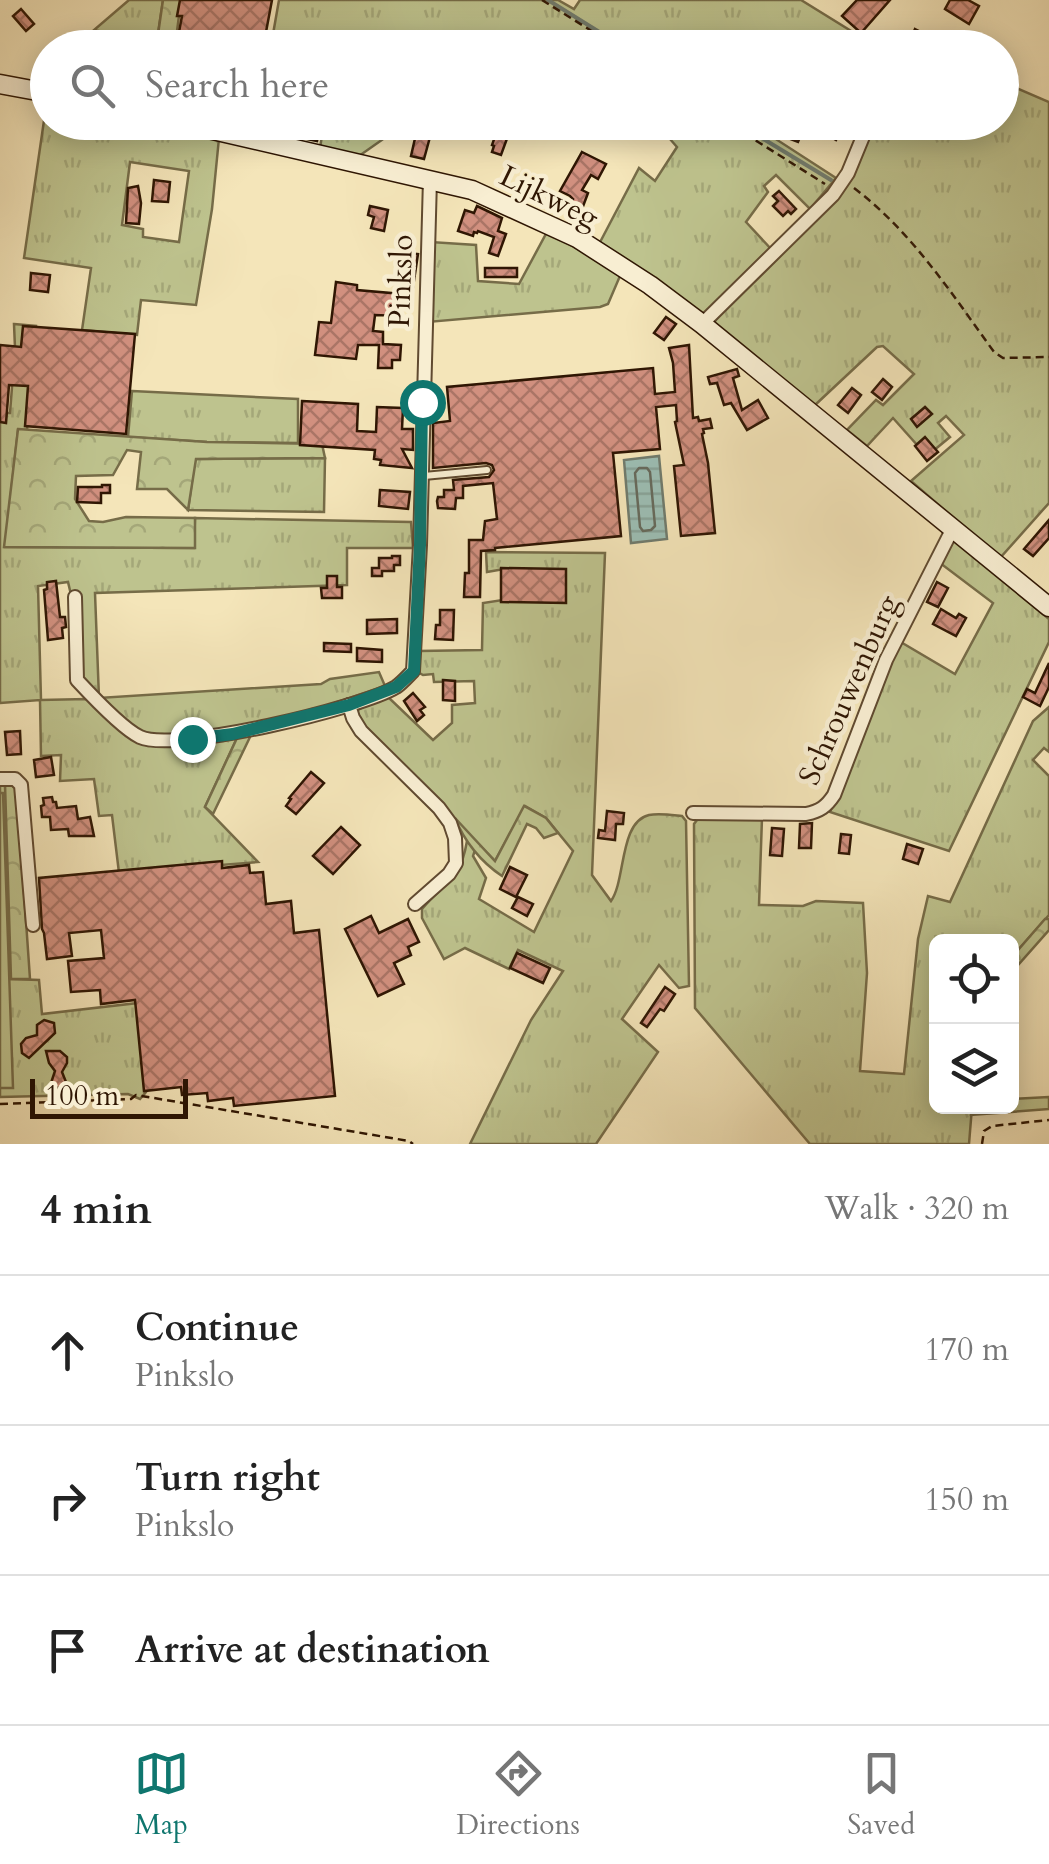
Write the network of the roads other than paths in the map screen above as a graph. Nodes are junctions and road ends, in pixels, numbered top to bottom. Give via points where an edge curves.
1 (0, 84) edge
2 (30, 90) edge
3 (258, 140) edge
4 (862, 140) edge
5 (430, 179) junction
6 (702, 324) junction
7 (487, 470) dead end
8 (422, 477) junction
9 (953, 528) junction
10 (76, 597) dead end
11 (1049, 607) edge
12 (349, 705) junction
13 (0, 779) edge
14 (693, 812) dead end
15 (416, 904) dead end
16 (33, 925) dead end

1 - 2 street
3 - 5 street, Lijkweg
4 - 6 street via 833,194
5 - 6 street, Lijkweg via 472,190 577,238
5 - 8 street, Pinkslo
6 - 9 street, Lijkweg
7 - 8 lane
8 - 12 street, Pinkslo via 414,671 396,687
9 - 11 street, Lijkweg
9 - 14 street, Schrouwenburg via 886,660 827,804 806,814
10 - 12 street, Pinkslo via 77,680 140,737 233,734
12 - 15 street via 361,731 450,823 456,863
13 - 16 street via 21,785

